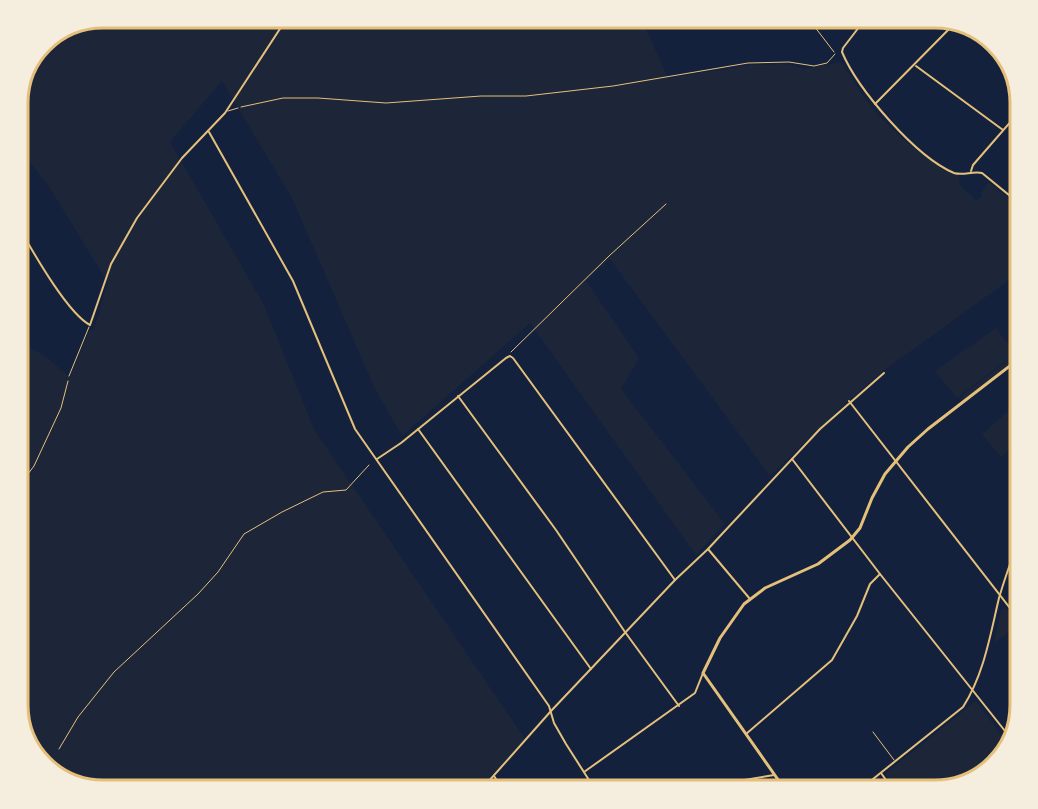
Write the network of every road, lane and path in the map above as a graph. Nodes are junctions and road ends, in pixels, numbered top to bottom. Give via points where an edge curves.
1 (280, 28) edge
2 (816, 28) edge
3 (858, 28) edge
4 (948, 30) edge
5 (915, 65) junction
6 (875, 105) junction
7 (238, 108) joint
8 (225, 113) junction
9 (1010, 122) edge
10 (1003, 130) junction
11 (209, 132) junction
12 (971, 172) junction
13 (1010, 196) edge
14 (666, 204) dead end
15 (29, 243) edge
16 (90, 325) junction
17 (510, 356) junction
18 (1010, 366) edge
19 (884, 374) dead end
20 (69, 376) joint
21 (458, 396) junction
22 (849, 402) junction
23 (418, 429) junction
24 (792, 458) junction
25 (376, 460) junction
26 (896, 460) junction
27 (369, 465) dead end
28 (29, 473) edge
29 (853, 537) junction
30 (708, 549) junction
31 (1010, 566) edge
32 (880, 574) junction
33 (675, 580) junction
34 (1000, 596) junction
35 (750, 599) junction
36 (1010, 608) edge
37 (626, 632) junction
38 (591, 669) junction
39 (703, 673) junction
40 (973, 691) junction
41 (679, 706) junction
42 (551, 711) junction
43 (1005, 731) edge
44 (873, 732) dead end
45 (746, 734) junction
46 (59, 749) dead end
47 (895, 762) junction
48 (584, 772) junction
49 (881, 773) junction
50 (774, 775) junction
51 (494, 776) junction
52 (490, 780) edge
53 (497, 780) edge
54 (589, 780) edge
55 (744, 780) edge
56 (778, 780) edge
57 (872, 780) edge
58 (886, 780) edge

1 - 8 street
2 - 7 path via 836,54 827,63 814,66 748,63 526,96 386,103 283,98
3 - 6 street via 842,52
4 - 5 street
5 - 6 street
5 - 10 street
6 - 12 street via 906,138 942,166 958,174
7 - 8 lane
8 - 11 street
9 - 10 street
10 - 12 street via 972,165
11 - 16 street via 168,174 125,237 111,264
11 - 25 street via 293,281 355,429
12 - 13 street via 985,175
14 - 17 path
15 - 16 street via 77,315
16 - 20 lane
17 - 21 street
17 - 33 street
18 - 26 street via 927,429
19 - 22 street
20 - 28 path via 61,408
21 - 23 street
21 - 37 street
22 - 24 street
22 - 26 street
23 - 25 street
23 - 38 street
24 - 29 street
24 - 30 street
25 - 42 street
26 - 29 street
26 - 34 street
27 - 46 path via 346,490 323,492 244,534 219,572 114,672 78,717
29 - 32 street
29 - 35 street via 818,564
30 - 33 street
30 - 35 street
31 - 34 street
32 - 40 street
32 - 45 street via 870,584 832,660
33 - 37 street
34 - 36 street
34 - 40 street
35 - 39 street via 723,632
37 - 38 street
37 - 41 street
38 - 42 street
39 - 41 street via 695,693
39 - 45 street
40 - 43 street
40 - 47 street via 963,708
41 - 48 street
42 - 48 street via 554,723
42 - 51 street
44 - 47 lane
45 - 50 street
47 - 49 street
48 - 54 street
49 - 57 street
49 - 58 street
50 - 55 street
50 - 56 street
51 - 52 street
51 - 53 street

